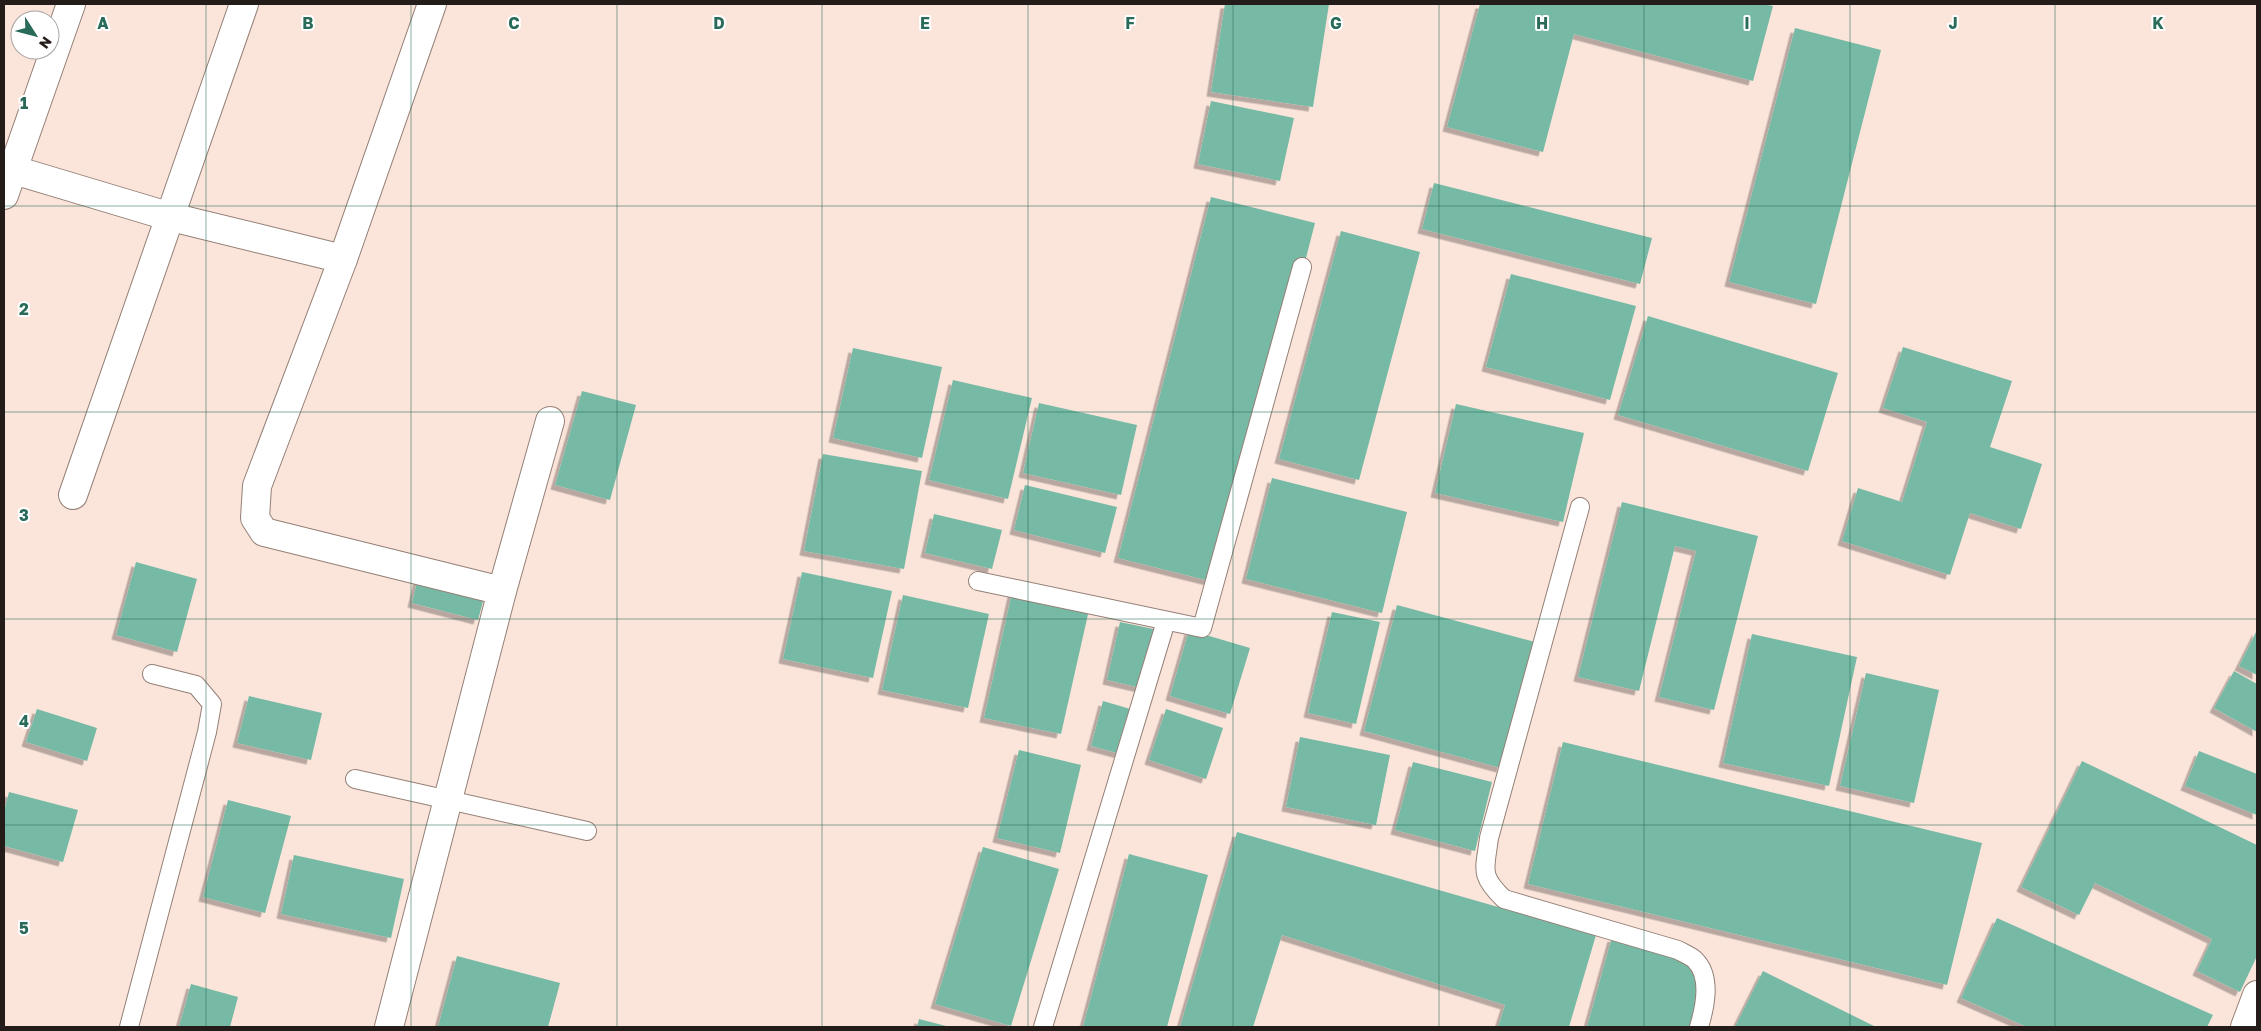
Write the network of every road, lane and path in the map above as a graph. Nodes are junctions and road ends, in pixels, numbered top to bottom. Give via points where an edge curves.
1 (71, 4) edge
2 (244, 4) edge
3 (432, 4) edge
4 (7, 178) edge
5 (171, 217) junction
6 (343, 259) junction
7 (1302, 267) dead end
8 (550, 421) dead end
9 (73, 495) dead end
10 (1580, 507) dead end
11 (978, 581) dead end
12 (502, 590) junction
13 (1166, 621) junction
14 (152, 674) dead end
15 (355, 779) dead end
16 (449, 801) junction
17 (587, 830) dead end
18 (2257, 995) edge
19 (129, 1027) edge
20 (389, 1027) edge
21 (1042, 1027) edge
22 (1699, 1027) edge
23 (2245, 1027) edge

1 - 4 street
2 - 5 street
3 - 6 street
4 - 5 street
5 - 6 street
5 - 9 street
6 - 12 street via 257,486 255,518 264,532
7 - 13 lane via 1202,628
8 - 12 street
10 - 22 lane via 1489,838 1484,873 1490,886 1504,899 1678,950 1696,960 1707,984
11 - 13 lane
12 - 16 street
13 - 21 lane
14 - 19 lane via 196,685 212,704
15 - 16 lane
16 - 17 lane
16 - 20 street
18 - 23 street

